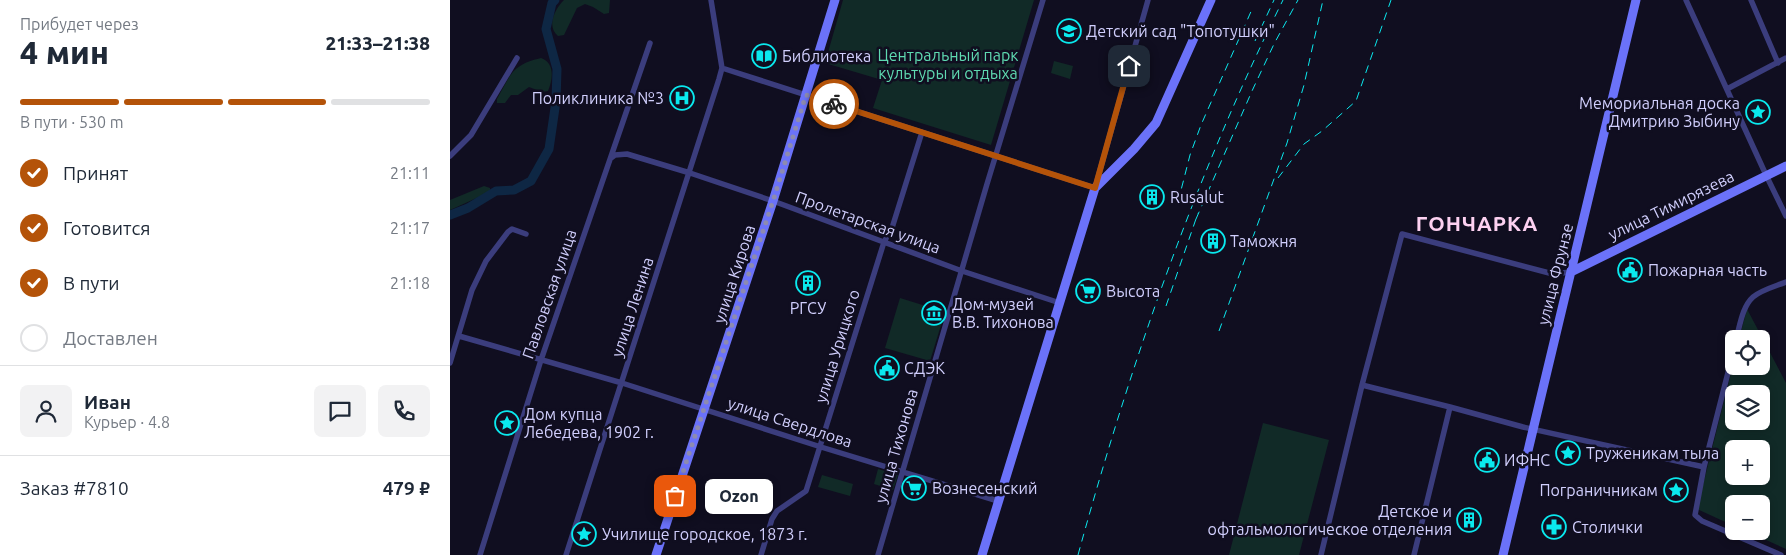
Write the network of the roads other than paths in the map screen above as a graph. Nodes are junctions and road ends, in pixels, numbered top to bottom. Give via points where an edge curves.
1 (711, 0) edge
2 (835, 0) edge
3 (1043, 0) edge
4 (1148, 0) edge
5 (1211, 0) edge
6 (1636, 0) edge
7 (1686, 0) edge
8 (1751, 0) edge
9 (650, 43) dead end
10 (518, 58) dead end
11 (1786, 58) edge
12 (1778, 62) junction
13 (722, 68) junction
14 (1727, 89) junction
15 (806, 95) junction
16 (922, 132) junction
17 (450, 156) edge
18 (996, 156) junction
19 (610, 158) junction
20 (1786, 166) edge
21 (690, 173) junction
22 (1766, 175) junction
23 (1095, 188) junction
24 (773, 201) junction
25 (1786, 216) edge
26 (526, 234) dead end
27 (884, 242) junction
28 (962, 271) junction
29 (1571, 272) junction
30 (1786, 282) edge
31 (1060, 303) junction
32 (1738, 330) edge
33 (459, 336) junction
34 (541, 360) junction
35 (450, 363) edge
36 (1727, 375) edge
37 (622, 383) junction
38 (1362, 385) junction
39 (1450, 406) junction
40 (704, 409) junction
41 (1533, 429) junction
42 (820, 447) junction
43 (1704, 467) junction
44 (902, 472) junction
45 (998, 501) junction
46 (480, 555) edge
47 (566, 555) edge
48 (656, 555) edge
49 (762, 555) edge
50 (878, 555) edge
51 (982, 555) edge
52 (1321, 555) edge
53 (1414, 555) edge
54 (1504, 555) edge
55 (1781, 555) edge

1 - 13 street
2 - 15 main road, улица Кирова
3 - 18 street, улица Тихонова
4 - 23 street
5 - 23 main road via 1156,123
6 - 29 main road, улица Фрунзе
7 - 14 street
8 - 12 street
9 - 19 street, Павловская улица
10 - 17 street via 471,135
11 - 12 street
12 - 14 street
13 - 15 street
13 - 21 street, улица Ленина
14 - 22 street
15 - 16 street
15 - 24 main road, улица Кирова
16 - 18 street
16 - 27 street, улица Урицкого via 892,228
18 - 23 street
18 - 28 street, улица Тихонова
19 - 21 street, Пролетарская улица via 615,154 627,154
19 - 34 street, Павловская улица
20 - 22 main road, улица Тимирязева
21 - 24 street, Пролетарская улица
21 - 37 street, улица Ленина
22 - 25 street
22 - 29 main road, улица Тимирязева
23 - 31 main road
24 - 27 street, Пролетарская улица
24 - 40 main road, улица Кирова
26 - 33 street via 512,229 486,261 472,290
27 - 28 street, Пролетарская улица
27 - 42 street, улица Урицкого
28 - 31 street, Пролетарская улица
28 - 44 street, улица Тихонова
29 - 38 street via 1553,274 1402,234
29 - 41 main road, улица Фрунзе
30 - 32 street via 1753,297 1746,306
31 - 45 main road
33 - 34 street, улица Свердлова
33 - 35 street
34 - 37 street, улица Свердлова
34 - 46 street, Павловская улица
36 - 43 street
37 - 40 street, улица Свердлова
37 - 47 street, улица Ленина
38 - 39 street
38 - 52 street
39 - 41 street
39 - 53 street
40 - 42 street, улица Свердлова
40 - 48 main road, улица Кирова
41 - 43 street
41 - 54 main road, улица Фрунзе
42 - 44 street, улица Свердлова
42 - 49 street, улица Урицкого via 806,491 777,511
43 - 55 street via 1695,515
44 - 45 street, улица Свердлова
44 - 50 street, улица Тихонова
45 - 51 main road

